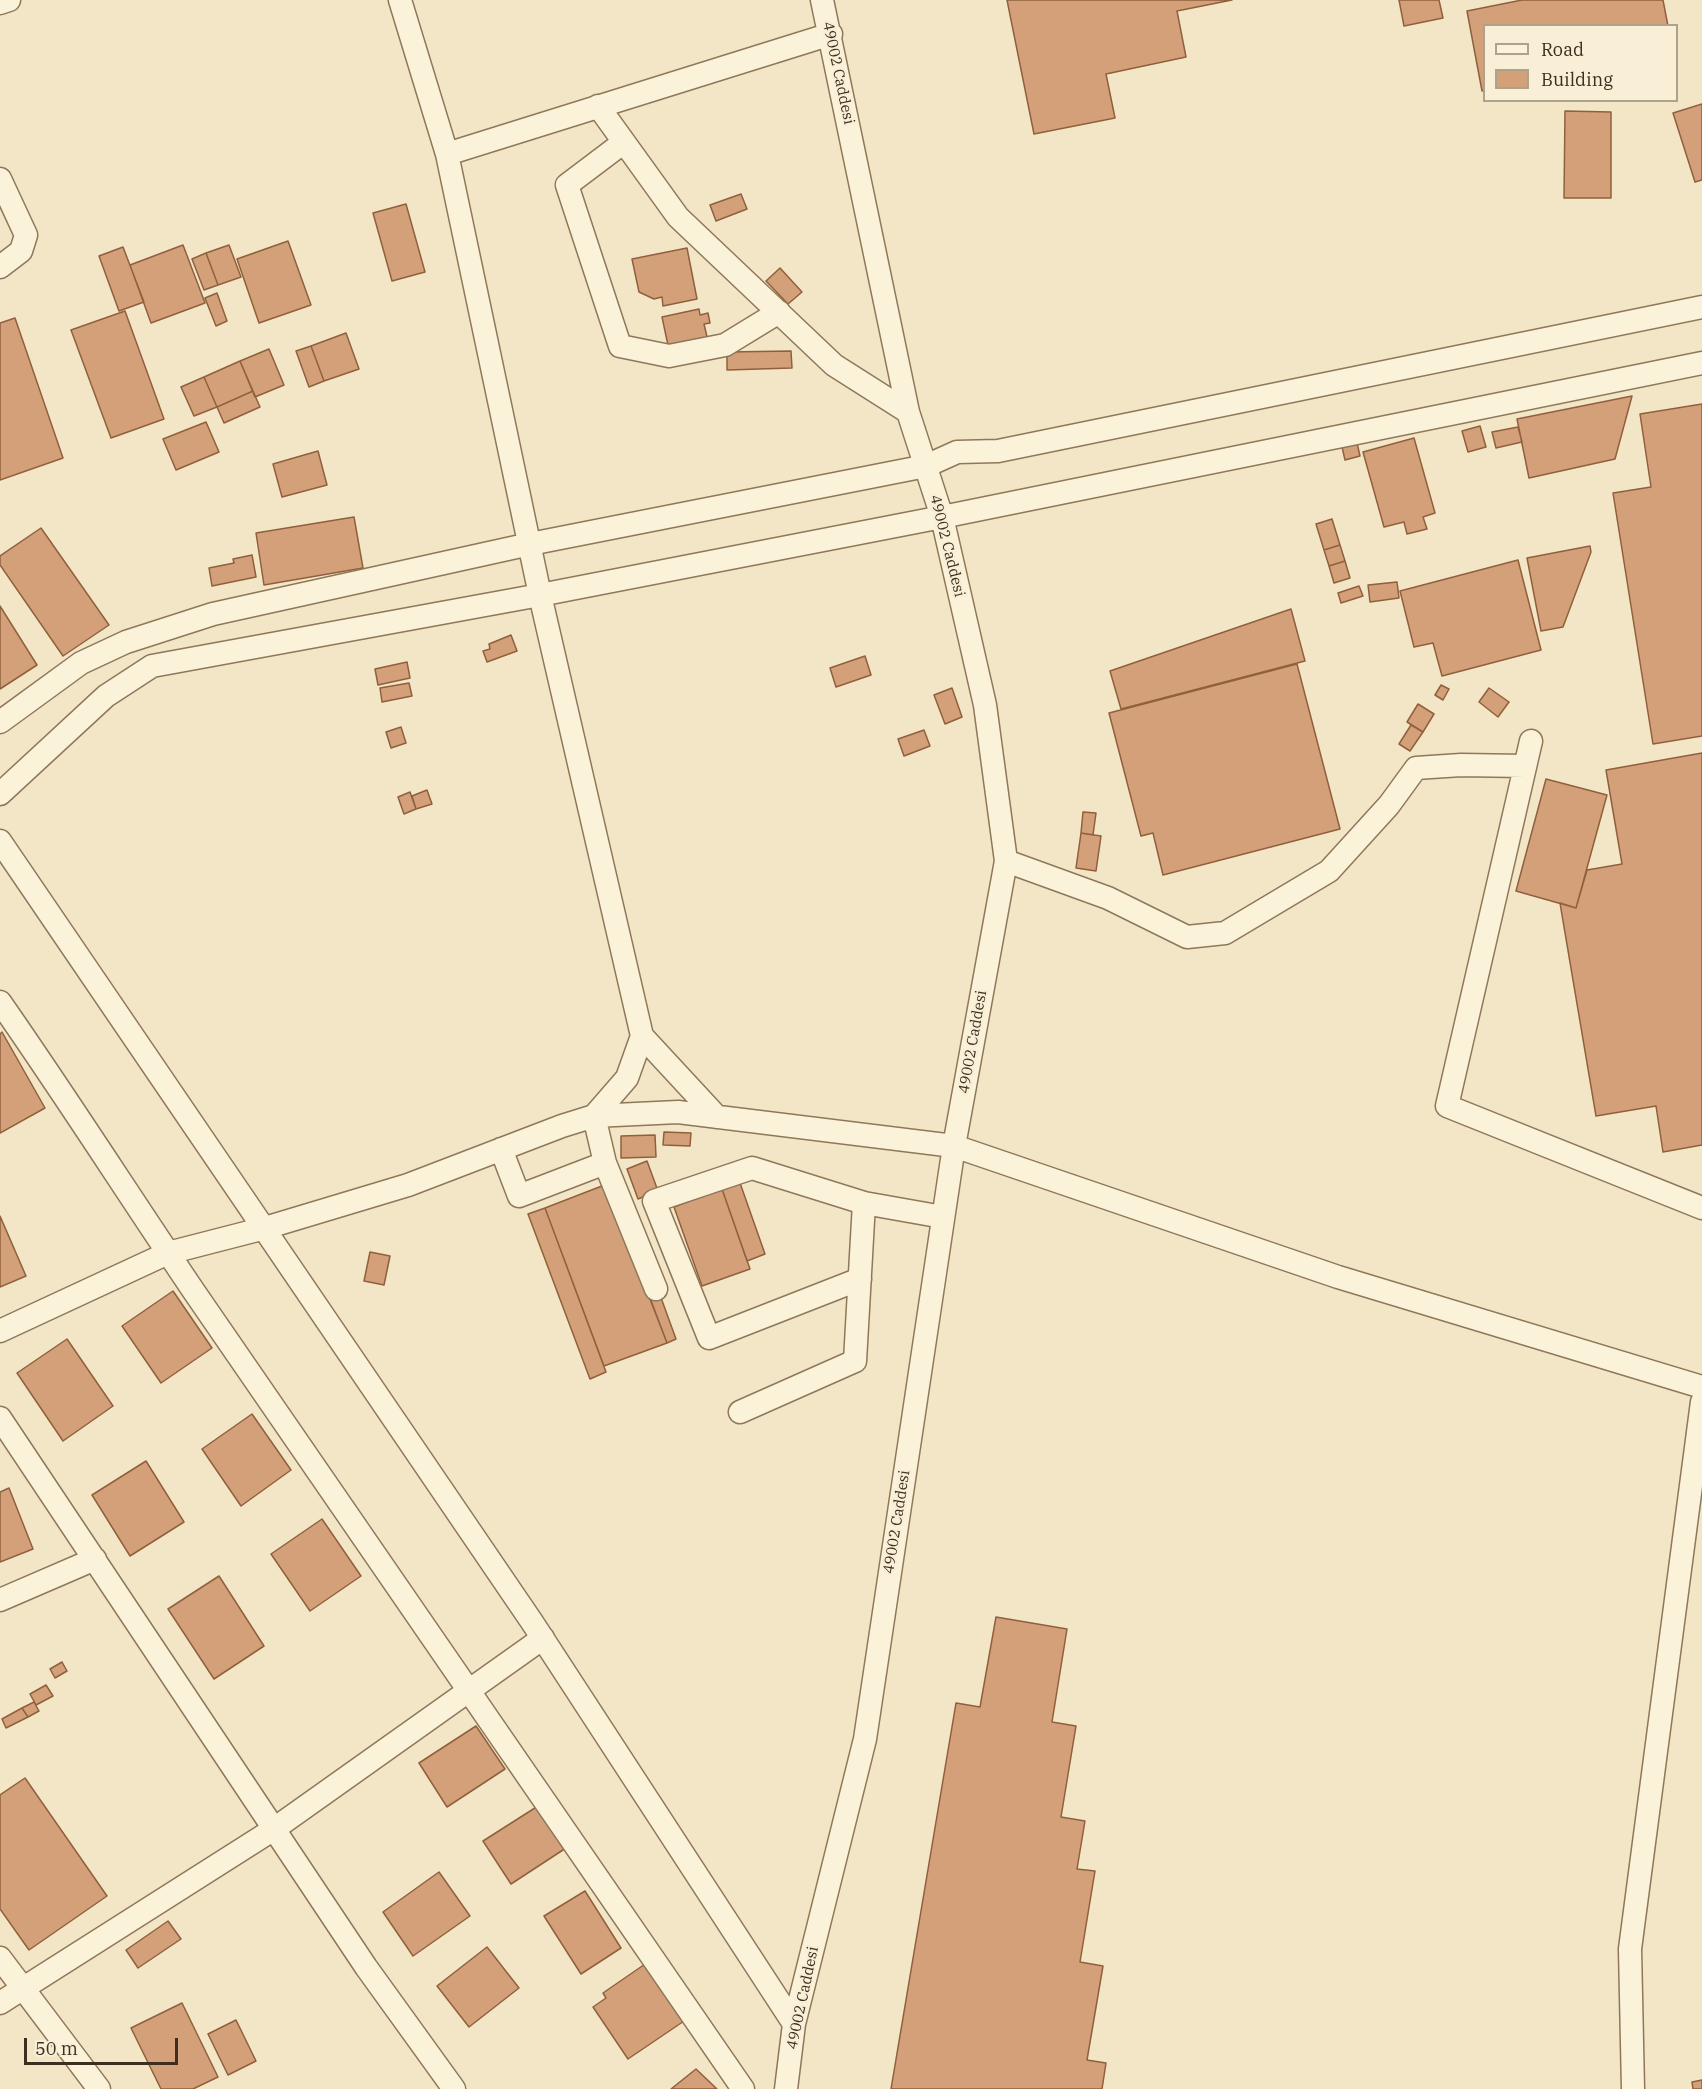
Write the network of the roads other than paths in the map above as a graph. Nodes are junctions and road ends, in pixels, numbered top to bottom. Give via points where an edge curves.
1 (9, 0) edge
2 (400, 0) edge
3 (822, 0) edge
4 (0, 3) edge
5 (831, 34) junction
6 (598, 106) junction
7 (624, 142) junction
8 (447, 154) junction
9 (0, 179) edge
10 (0, 267) edge
11 (1702, 307) edge
12 (778, 312) junction
13 (1702, 363) edge
14 (909, 412) junction
15 (926, 466) junction
16 (942, 517) junction
17 (530, 544) junction
18 (540, 595) junction
19 (0, 722) edge
20 (1531, 741) dead end
21 (1525, 766) junction
22 (0, 794) edge
23 (0, 841) edge
24 (1006, 861) junction
25 (0, 1002) edge
26 (642, 1036) junction
27 (594, 1116) junction
28 (717, 1117) junction
29 (954, 1146) junction
30 (501, 1149) junction
31 (605, 1163) junction
32 (864, 1203) junction
33 (1702, 1208) edge
34 (943, 1217) junction
35 (265, 1228) junction
36 (168, 1253) junction
37 (860, 1279) junction
38 (656, 1289) dead end
39 (0, 1331) edge
40 (1702, 1387) edge
41 (1702, 1402) edge
42 (740, 1412) dead end
43 (0, 1418) edge
44 (95, 1559) junction
45 (0, 1600) edge
46 (543, 1638) junction
47 (468, 1691) junction
48 (274, 1829) junction
49 (0, 1958) edge
50 (24, 1989) junction
51 (0, 2003) edge
52 (794, 2024) junction
53 (99, 2089) edge
54 (454, 2089) edge
55 (743, 2089) edge
56 (786, 2089) edge
57 (1633, 2089) edge

1 - 4 street
2 - 8 street
3 - 5 street, 49002 Caddesi
5 - 6 street
5 - 14 street, 49002 Caddesi
6 - 7 street
6 - 8 street
7 - 12 street via 678,217
7 - 12 street via 567,185 620,346 669,356 725,345
8 - 17 street
9 - 10 street via 26,235 21,251
11 - 15 street via 998,451 957,452
12 - 14 street via 834,365
13 - 16 street
14 - 15 street, 49002 Caddesi
15 - 16 street, 49002 Caddesi
15 - 17 street
16 - 18 street
16 - 24 street, 49002 Caddesi via 985,705
17 - 18 street
17 - 19 street via 213,614 158,630 81,663
18 - 22 street via 152,666 106,696
18 - 26 street
20 - 21 street
21 - 24 street via 1416,768 1389,805 1329,871 1226,933 1187,937 1108,898
21 - 33 street via 1448,1106
23 - 35 street
24 - 29 street, 49002 Caddesi
25 - 36 street
26 - 27 street via 627,1078
26 - 28 street
27 - 28 street via 678,1112
27 - 30 street
27 - 31 street
28 - 29 street
29 - 34 street, 49002 Caddesi
29 - 40 street via 1338,1277
30 - 31 street via 519,1196
30 - 35 street via 408,1185
31 - 38 street
32 - 34 street
32 - 37 street
32 - 37 street via 752,1168 654,1202 709,1338
34 - 52 street, 49002 Caddesi via 865,1739
35 - 36 street
35 - 46 street
36 - 39 street
36 - 47 street
37 - 42 street via 855,1361
41 - 57 street via 1630,1949
43 - 44 street
44 - 45 street
44 - 48 street
46 - 47 street
46 - 52 street
47 - 48 street
47 - 55 street
48 - 50 street
48 - 54 street
49 - 50 street
50 - 51 street
50 - 53 street
52 - 56 street, 49002 Caddesi

